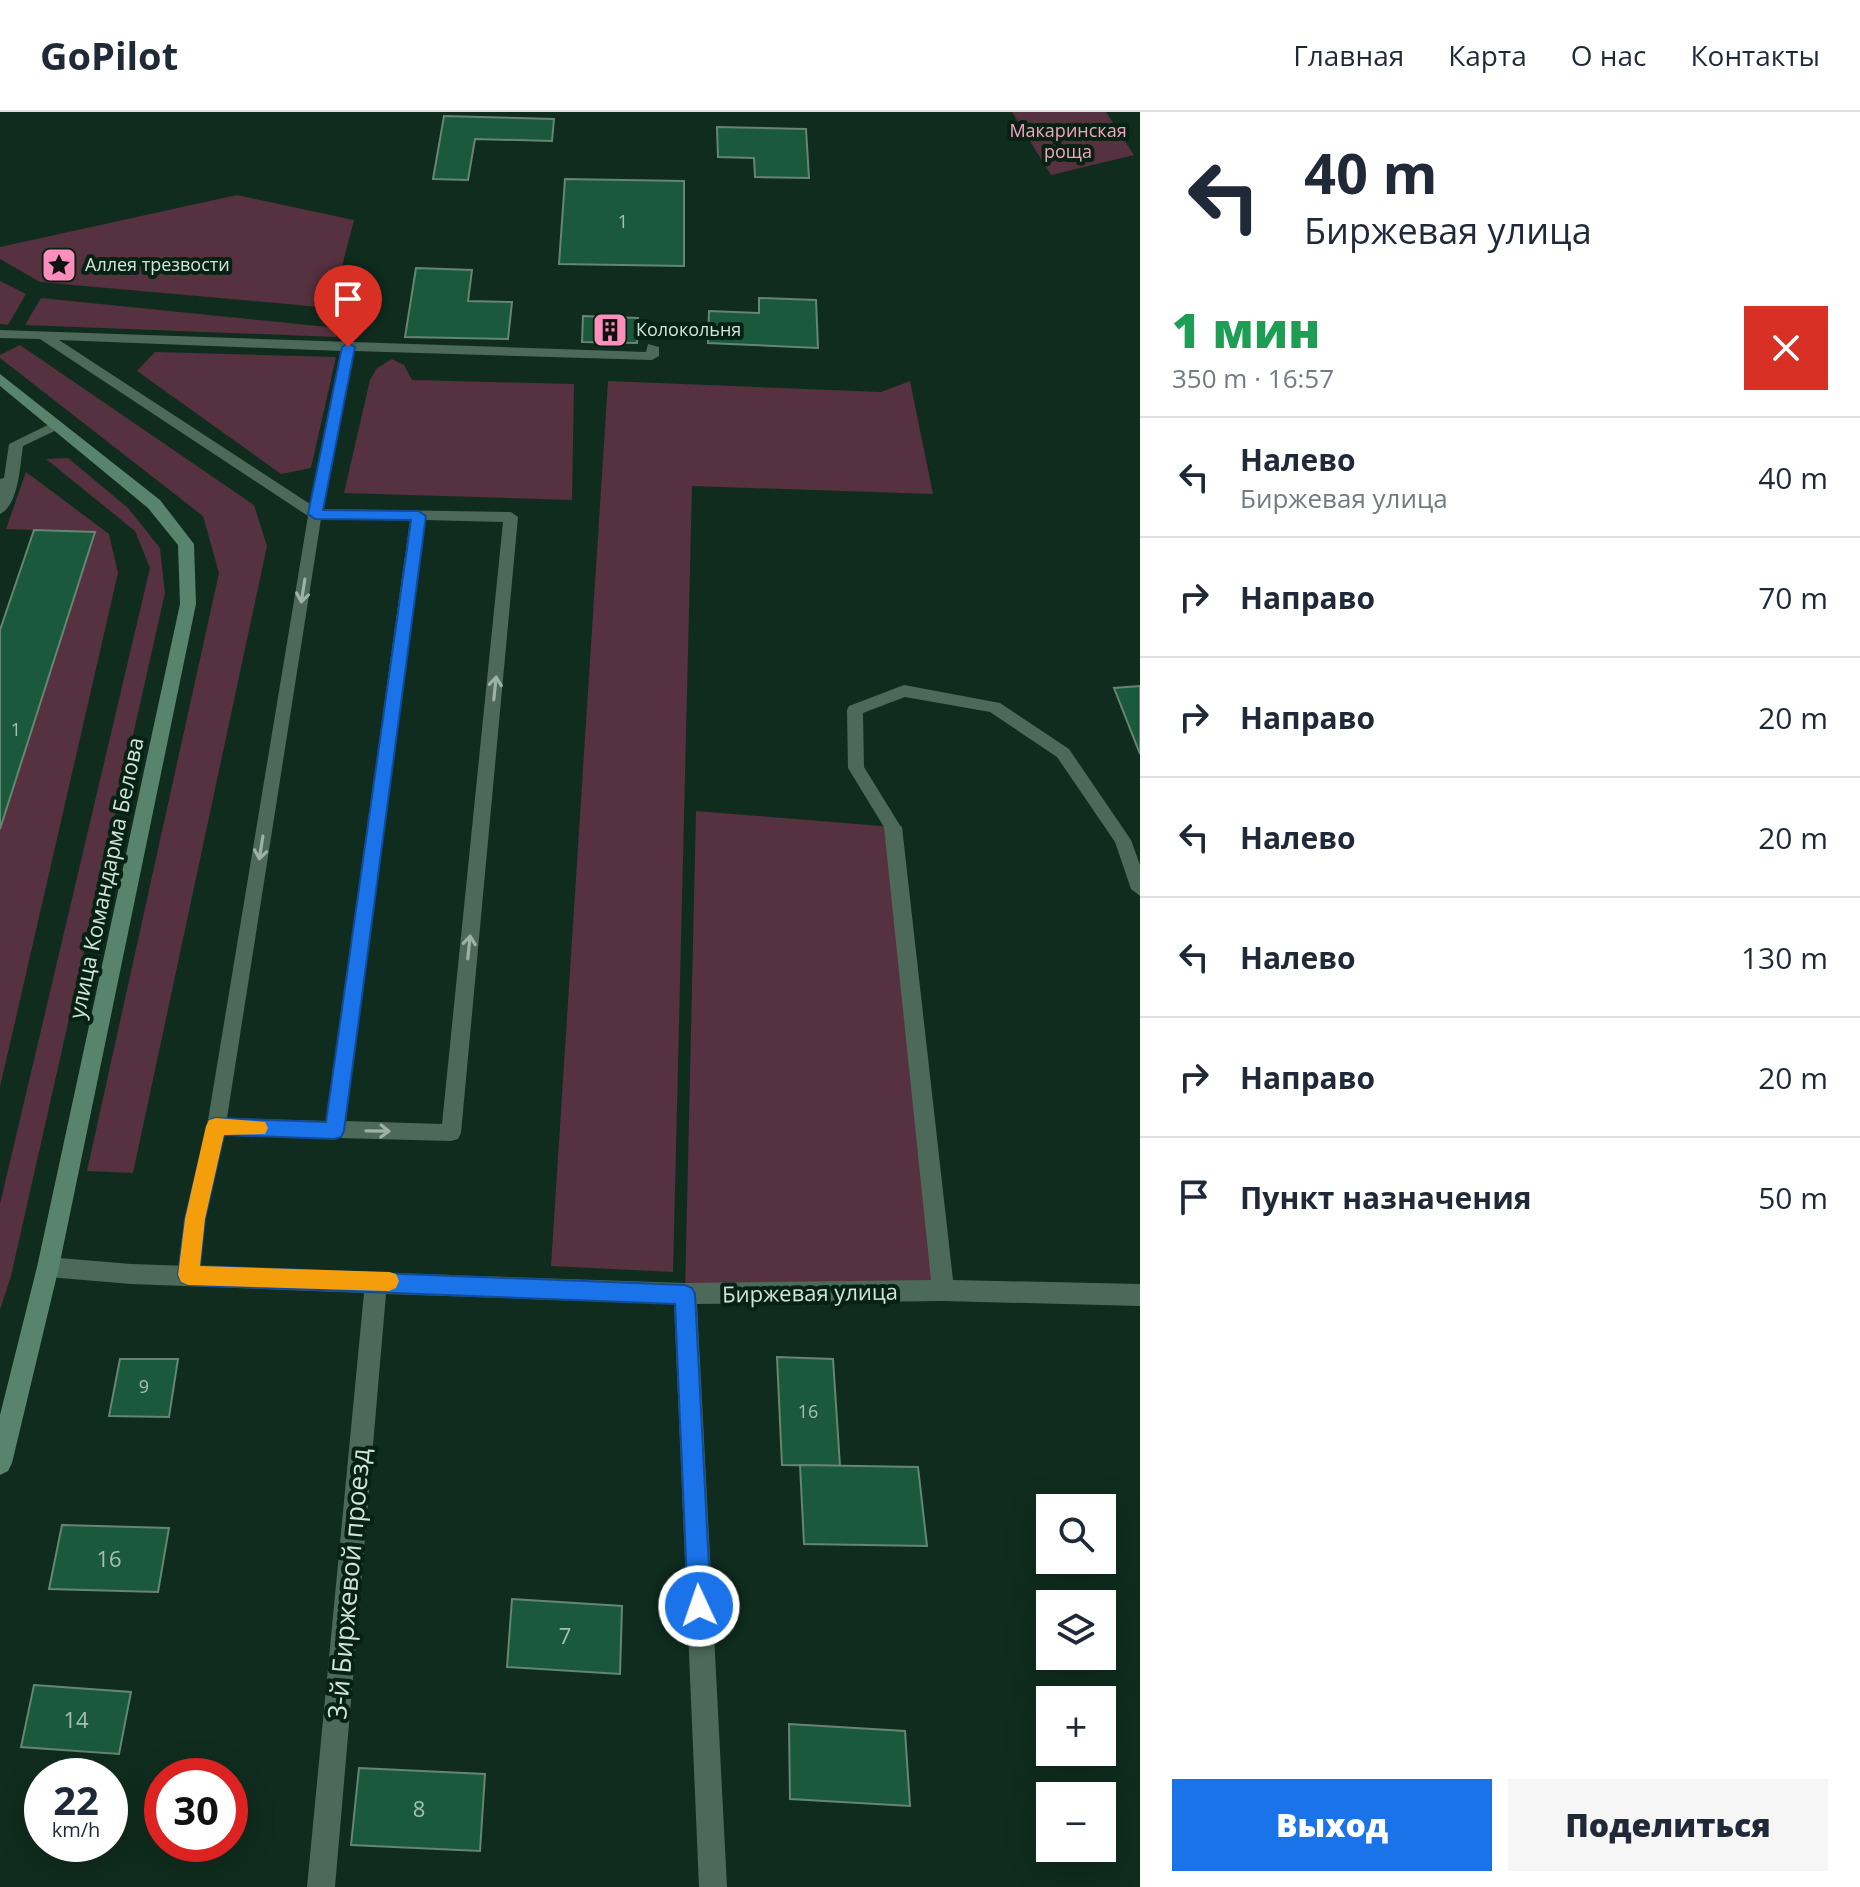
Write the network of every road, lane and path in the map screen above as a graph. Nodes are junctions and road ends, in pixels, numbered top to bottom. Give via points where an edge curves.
1 (0, 334) edge
2 (44, 336) junction
3 (348, 347) junction
4 (653, 347) dead end
5 (0, 379) edge
6 (56, 425) junction
7 (5, 483) edge
8 (0, 509) edge
9 (315, 514) junction
10 (418, 516) junction
11 (893, 827) joint
12 (1140, 889) edge
13 (216, 1126) junction
14 (334, 1131) junction
15 (48, 1267) junction
16 (188, 1275) junction
17 (376, 1281) junction
18 (943, 1290) junction
19 (685, 1294) junction
20 (1140, 1295) edge
21 (0, 1463) edge
22 (321, 1887) edge
23 (713, 1887) edge

1 - 2 lane
2 - 3 lane
2 - 9 lane
3 - 4 lane via 652,356
3 - 9 lane
5 - 6 main road, улица Командарма Белова
6 - 7 lane via 16,444
6 - 15 main road, улица Командарма Белова via 154,504 186,544 188,604
7 - 8 lane
9 - 10 lane
9 -> 13 lane
10 - 14 lane
14 -> 10 lane via 451,1133 511,517
11 - 12 lane via 856,768 855,710 904,691 994,707 1063,753 1123,840
11 - 18 street
13 - 14 lane
13 - 16 lane
15 - 16 street, Биржевая улица
15 - 21 main road, улица Командарма Белова
16 - 17 street, Биржевая улица
17 - 19 street, Биржевая улица
17 - 22 street, 3-й Биржевой проезд
18 - 19 street, Биржевая улица
18 - 20 street, Биржевая улица
19 - 23 street

